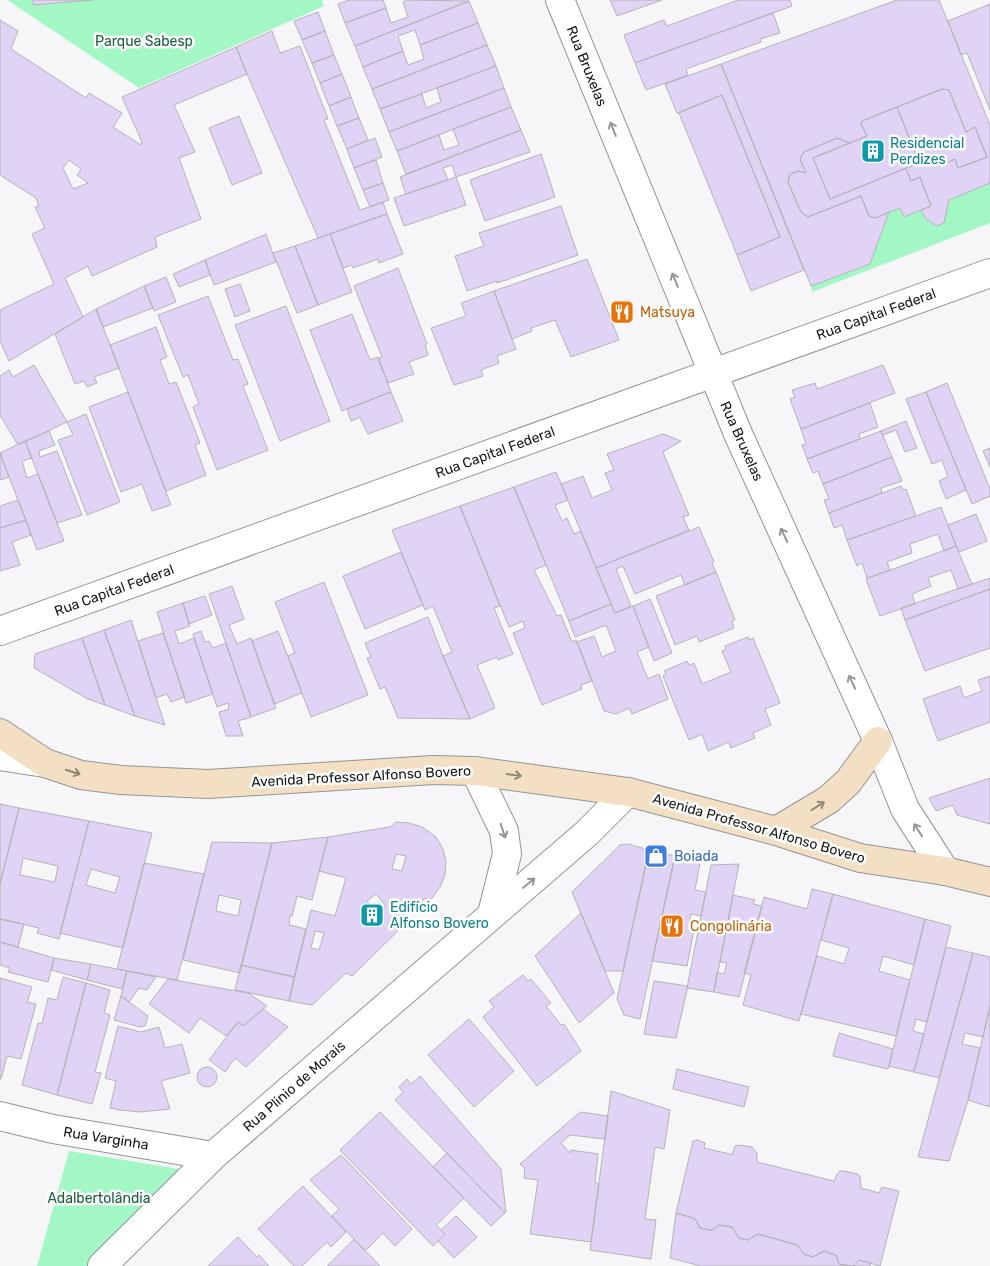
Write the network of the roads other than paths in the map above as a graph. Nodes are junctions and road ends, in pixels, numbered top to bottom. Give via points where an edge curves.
1 (560, 0) edge
2 (990, 273) edge
3 (714, 373) junction
4 (0, 631) edge
5 (0, 733) edge
6 (878, 741) junction
7 (0, 756) edge
8 (45, 763) junction
9 (475, 771) junction
10 (628, 792) junction
11 (776, 831) junction
12 (944, 871) junction
13 (990, 882) edge
14 (492, 914) junction
15 (0, 1116) edge
16 (213, 1156) junction
17 (102, 1266) edge

3 -> 1 street, Rua Bruxelas
2 - 3 street, Rua Capital Federal
3 - 4 street, Rua Capital Federal
6 -> 3 street, Rua Bruxelas via 739,436
5 - 8 main road, Avenida Professor Alfonso Bovero
11 -> 6 main road via 828,800 848,782
12 -> 6 street, Rua Bruxelas via 905,809
7 - 8 street
8 -> 9 main road, Avenida Professor Alfonso Bovero via 81,775 208,784 433,770
9 -> 10 main road, Avenida Professor Alfonso Bovero
9 -> 14 street via 504,831 507,854
10 - 11 main road, Avenida Professor Alfonso Bovero
14 -> 10 street, Rua Plinio de Morais via 587,833
11 - 12 main road, Avenida Professor Alfonso Bovero via 860,858
12 - 13 main road, Avenida Professor Alfonso Bovero
14 - 16 street, Rua Plinio de Morais
15 - 16 street, Rua Varginha via 54,1129
16 - 17 street, Rua Plinio de Morais

